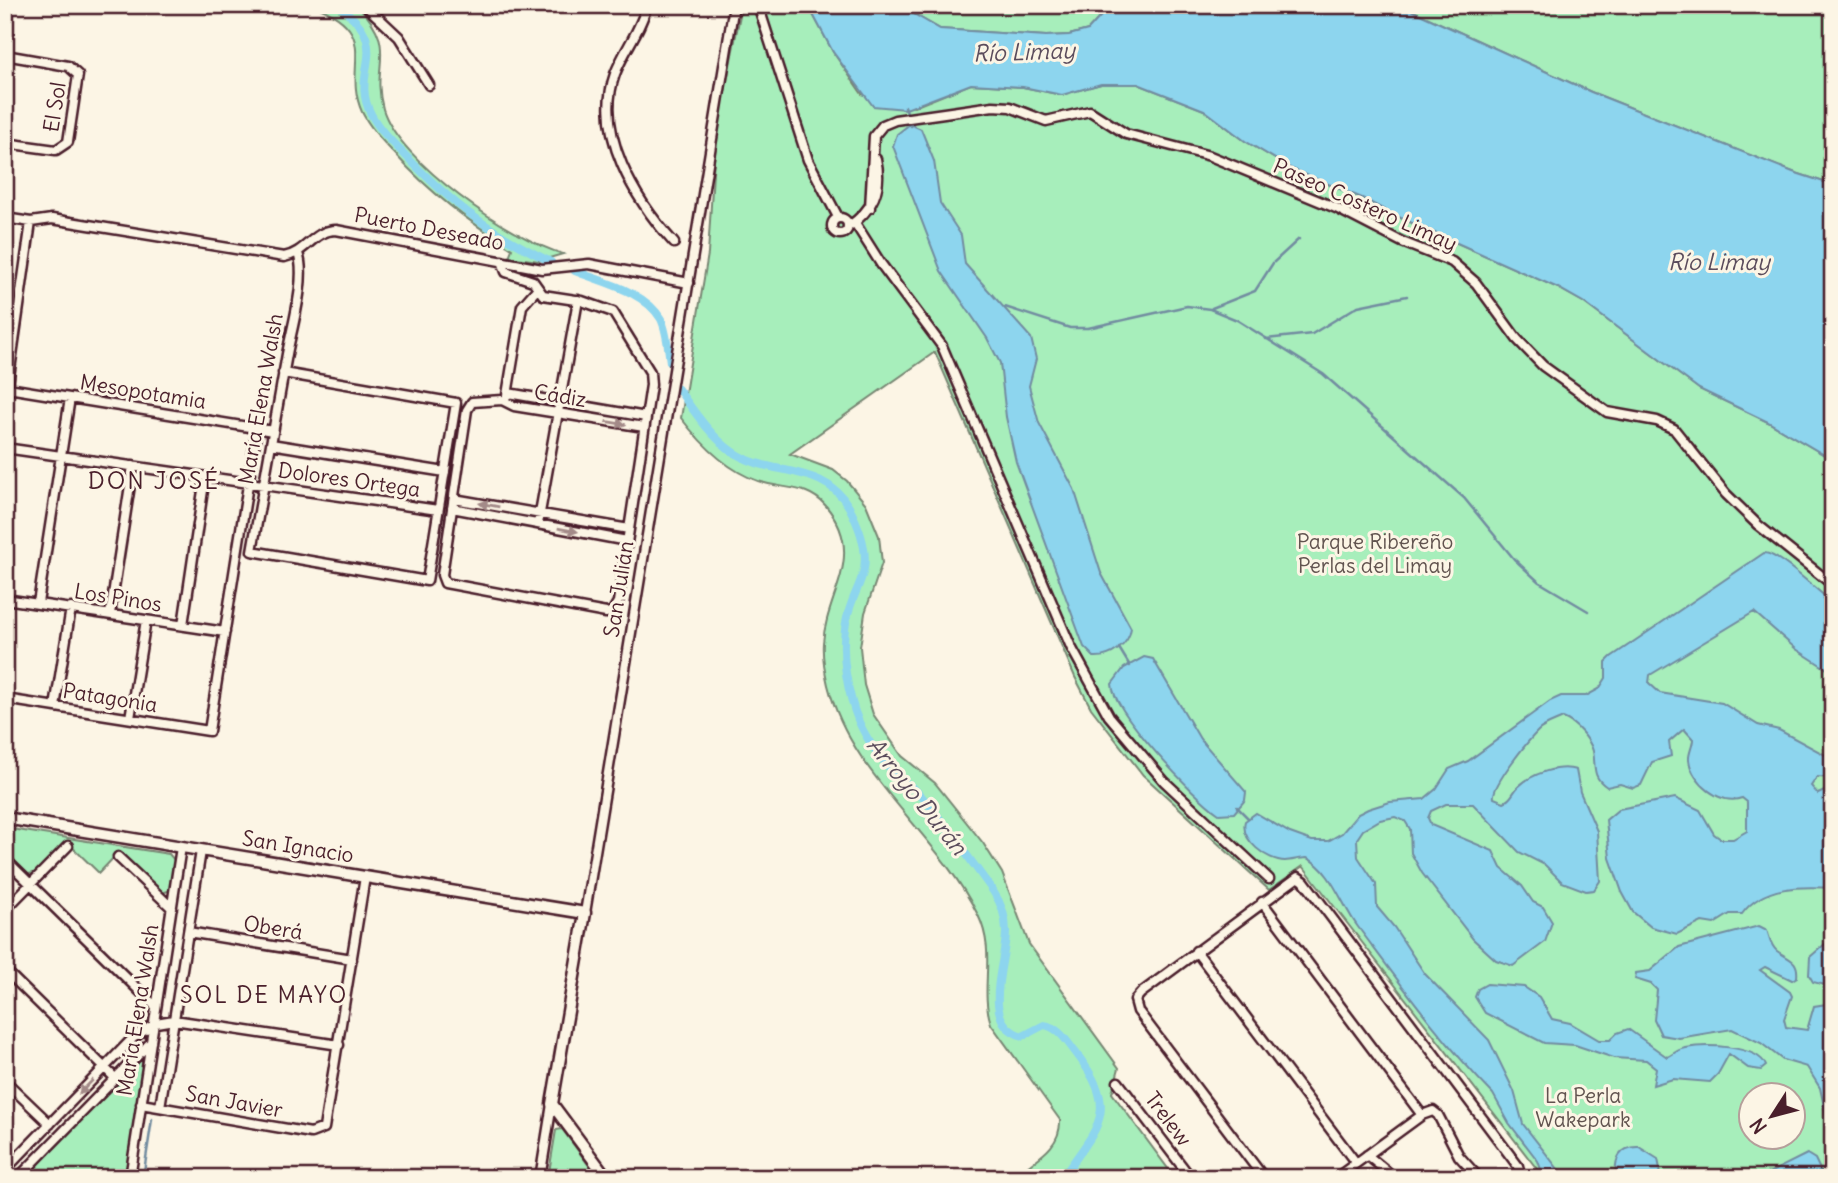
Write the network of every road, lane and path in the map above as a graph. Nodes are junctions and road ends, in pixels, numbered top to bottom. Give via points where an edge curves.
1 (365, 5) edge
2 (647, 5) edge
3 (734, 5) edge
4 (758, 5) edge
5 (5, 55) edge
6 (429, 85) dead end
7 (5, 143) edge
8 (838, 217) junction
9 (5, 218) edge
10 (31, 222) junction
11 (852, 225) junction
12 (674, 243) dead end
13 (298, 253) junction
14 (502, 261) junction
15 (689, 283) junction
16 (537, 289) junction
17 (578, 300) junction
18 (284, 373) junction
19 (8, 388) junction
20 (505, 396) junction
21 (70, 398) junction
22 (560, 403) junction
23 (5, 405) edge
24 (558, 413) junction
25 (646, 416) junction
26 (644, 427) junction
27 (257, 428) junction
28 (273, 431) junction
29 (271, 444) junction
30 (5, 447) edge
31 (61, 456) junction
32 (133, 466) junction
33 (445, 472) junction
34 (205, 477) junction
35 (248, 483) junction
36 (264, 485) junction
37 (454, 499) junction
38 (452, 509) junction
39 (438, 510) junction
40 (540, 514) junction
41 (538, 524) junction
42 (629, 529) junction
43 (627, 541) junction
44 (1833, 585) edge
45 (5, 598) edge
46 (38, 603) junction
47 (71, 608) junction
48 (110, 614) junction
49 (146, 620) junction
50 (183, 625) junction
51 (225, 632) junction
52 (5, 699) edge
53 (55, 707) junction
54 (130, 719) junction
55 (209, 731) joint
56 (5, 818) edge
57 (68, 846) dead end
58 (181, 847) junction
59 (201, 851) junction
60 (118, 857) dead end
61 (5, 859) edge
62 (365, 877) junction
63 (1269, 879) dead end
64 (31, 884) junction
65 (1262, 902) junction
66 (172, 908) junction
67 (5, 911) edge
68 (585, 914) junction
69 (188, 932) junction
70 (1196, 951) junction
71 (352, 959) junction
72 (5, 970) edge
73 (156, 1007) junction
74 (174, 1020) junction
75 (154, 1024) junction
76 (151, 1042) junction
77 (339, 1045) junction
78 (105, 1068) junction
79 (116, 1078) junction
80 (5, 1081) edge
81 (1118, 1082) dead end
82 (141, 1104) junction
83 (552, 1104) junction
84 (160, 1107) junction
85 (1422, 1115) junction
86 (50, 1124) junction
87 (1367, 1154) junction
88 (1356, 1163) junction
89 (5, 1170) edge
90 (18, 1178) edge
91 (130, 1178) edge
92 (540, 1178) edge
93 (607, 1178) edge
94 (1191, 1178) edge
95 (1264, 1178) edge
96 (1336, 1178) edge
97 (1395, 1178) edge
98 (1479, 1178) edge
99 (1521, 1178) edge

1 - 6 street via 399,37
2 - 12 street via 612,82 608,127 650,215
3 - 15 street, San Julián
4 - 8 street via 808,160
5 - 7 street, El Sol via 68,66 76,70 78,78 64,148
8 - 11 street
8 - 11 street via 832,222 835,232 843,233
9 - 10 street
10 - 13 street via 52,219 279,256
10 - 19 street
11 - 44 street, Paseo Costero Limay via 870,208 880,182 873,146 879,128 914,115 1004,106 1050,121 1094,111 1126,134 1210,156 1452,262 1476,284 1543,366 1607,412 1657,421 1674,429 1726,494
11 - 63 street via 942,346 1071,647 1110,716 1164,781
13 - 14 street, Puerto Deseado via 322,232 336,230
13 - 18 street, María Elena Walsh via 301,272
14 - 15 street, Puerto Deseado via 548,269 589,264
14 - 16 street via 508,274 533,281
15 - 68 street, San Julián
16 - 17 street via 547,296
16 - 20 street via 522,306
17 - 22 street
17 - 25 street via 613,312 648,368 651,381
18 - 28 street, María Elena Walsh
18 - 33 street via 456,403
19 - 21 street, Mesopotamia
19 - 23 street
20 - 22 street, Cádiz
20 - 24 street, Cádiz via 514,406
20 - 37 street, Cádiz via 472,402 467,410
21 - 27 street, Mesopotamia
21 - 31 street
22 - 24 street
22 - 25 street, Cádiz
24 -> 26 street, Cádiz
24 - 40 street
25 - 26 street
26 - 42 street
27 - 28 street, Mesopotamia
27 - 35 street, María Elena Walsh
28 - 29 street, María Elena Walsh
29 - 33 street
29 - 36 street, María Elena Walsh
30 - 31 street, Dolores Ortega
31 - 32 street, Dolores Ortega
31 - 46 street
32 - 34 street, Dolores Ortega
32 - 48 street
33 - 39 street
34 - 35 street, Dolores Ortega
34 - 50 street
35 - 36 street, Dolores Ortega
35 - 51 street, María Elena Walsh
36 - 39 street, Dolores Ortega
36 - 39 street, María Elena Walsh via 252,551 427,581
37 - 38 street
40 -> 37 street
38 - 41 street
38 - 43 street via 444,583 606,613 615,609
40 - 41 street
40 - 42 street
41 -> 43 street
42 - 43 street
45 - 46 street, Los Pinos
46 - 47 street, Los Pinos
47 - 48 street, Los Pinos
47 - 53 street
48 - 49 street, Los Pinos
49 - 50 street, Los Pinos
49 - 54 street
50 - 51 street, Los Pinos
51 - 55 street, María Elena Walsh
52 - 53 street, Patagonia
53 - 54 street, Patagonia
54 - 55 street, Patagonia
56 - 58 main road, San Ignacio
57 - 64 street
58 - 59 main road, San Ignacio
58 - 66 street, María Elena Walsh
59 - 62 main road, San Ignacio
59 - 69 street, María Elena Walsh
60 - 66 street
61 - 64 street
62 - 68 main road, San Ignacio
62 - 71 street
64 - 67 street
64 - 73 street
65 - 70 street
65 - 85 street
65 - 99 street via 1293,879 1303,878 1518,1166
66 - 73 street, María Elena Walsh
68 - 83 main road, San Julián
69 - 71 street, Oberá
69 - 74 street, María Elena Walsh
70 - 88 street
70 - 95 street via 1138,995 1135,1003
71 - 77 street
72 - 78 street
73 - 75 street, María Elena Walsh
74 - 75 street
74 - 77 street
74 - 84 street, María Elena Walsh
75 - 76 street, María Elena Walsh
75 - 78 street via 133,1038
76 - 79 street
76 - 82 street, María Elena Walsh
77 - 84 street, San Javier via 327,1121 321,1131
78 - 79 street
78 -> 86 street
79 - 90 street
80 - 86 street
81 - 94 street, Trelew
82 - 84 street, San Javier
82 - 91 street, María Elena Walsh
83 - 92 street, San Julián
83 - 93 main road
85 - 87 street
85 - 98 street via 1433,1111 1438,1115 1460,1156
86 - 89 street
87 - 88 street
87 - 97 street
88 - 96 street

